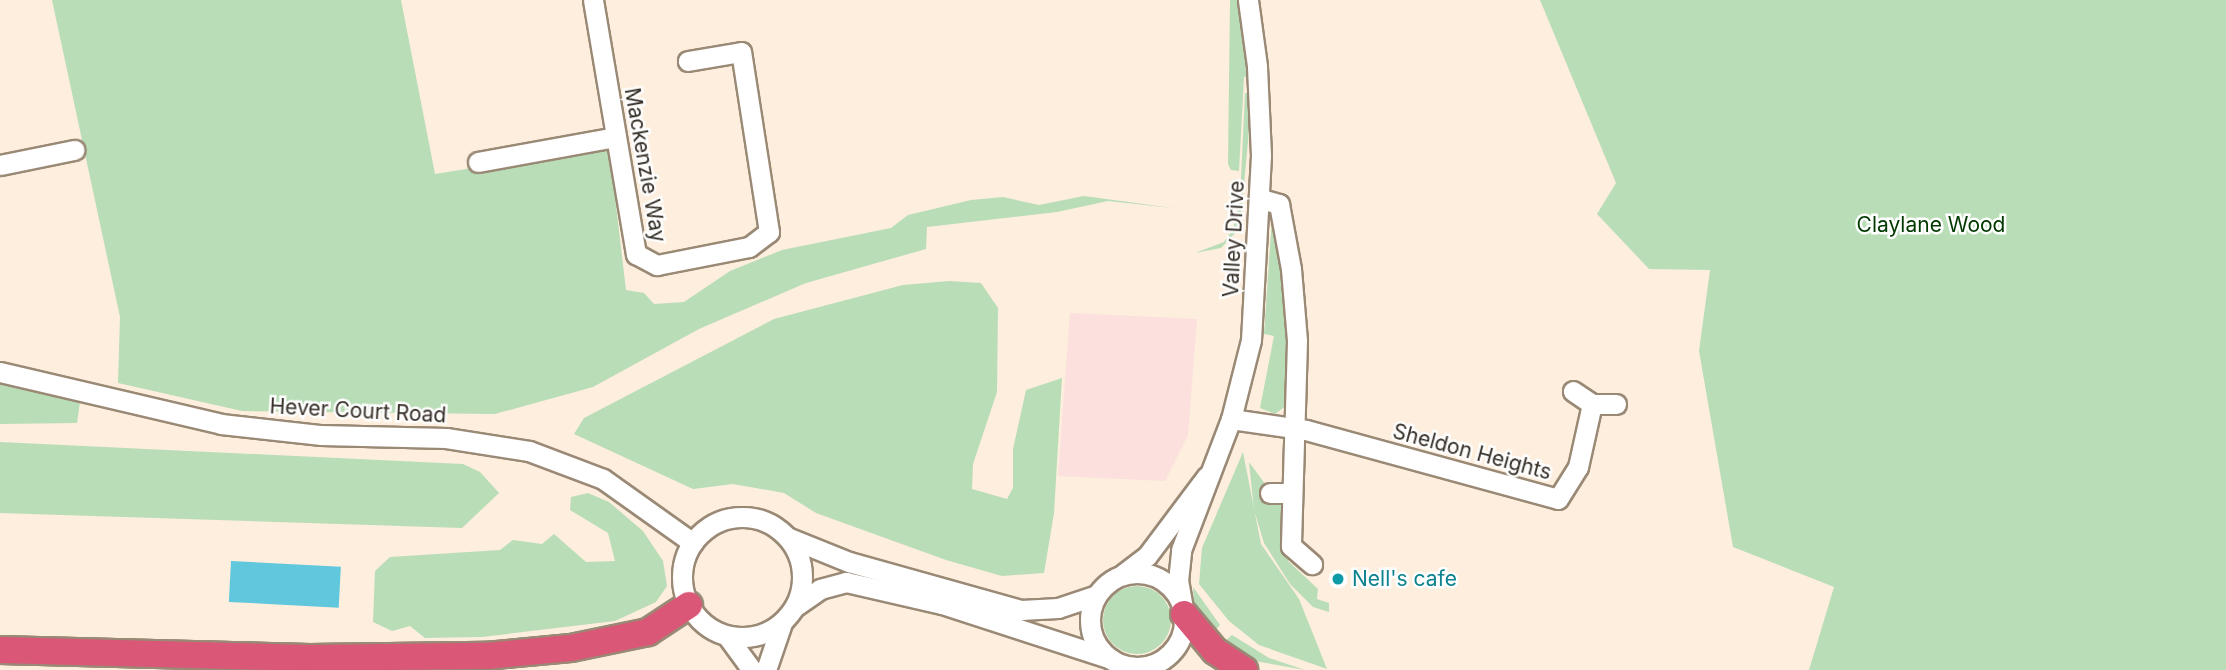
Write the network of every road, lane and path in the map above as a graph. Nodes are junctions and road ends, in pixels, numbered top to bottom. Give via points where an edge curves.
1 (593, 0) edge
2 (1248, 0) edge
3 (688, 61) dead end
4 (616, 137) junction
5 (75, 150) dead end
6 (478, 162) dead end
7 (0, 165) edge
8 (1261, 199) junction
9 (0, 372) edge
10 (1573, 391) dead end
11 (1592, 404) junction
12 (1616, 404) dead end
13 (1231, 419) junction
14 (1292, 428) junction
15 (1208, 475) junction
16 (1270, 493) dead end
17 (1291, 493) junction
18 (787, 537) junction
19 (693, 543) junction
20 (1312, 564) dead end
21 (1122, 575) junction
22 (1097, 595) junction
23 (689, 605) junction
24 (796, 606) junction
25 (1184, 614) junction
26 (782, 623) junction
27 (727, 636) junction
28 (0, 650) edge
29 (1111, 659) junction
30 (752, 670) edge
31 (766, 670) edge
32 (1244, 670) edge

1 - 4 street, Mackenzie Way
2 - 8 street, Valley Drive via 1259,90
3 - 4 street, Mackenzie Way via 741,52 769,232 750,247 657,265 636,254
4 - 6 street
5 - 7 street
8 - 13 street, Valley Drive via 1251,340
8 - 14 street via 1279,204 1292,279 1297,341
9 - 19 street, Hever Court Road via 220,424 321,435 446,438 529,451 603,480
10 - 11 street
11 - 12 street
11 - 14 street, Sheldon Heights via 1577,467 1558,499
13 - 14 street
13 - 15 street, Valley Drive
14 - 17 street
15 - 21 street, Valley Drive via 1193,489 1147,556
15 - 25 street, Valley Drive via 1180,558
16 - 17 street
17 - 20 street via 1291,546
18 - 19 street via 773,525 738,517 713,525
18 - 22 street via 849,562 1021,610 1058,608
18 - 24 street via 803,570
19 - 23 street via 682,574
21 - 22 street
21 - 25 street via 1139,573 1162,580 1175,592
22 - 29 street via 1091,630
23 - 27 street via 705,624
23 - 28 highway via 648,632 571,648 486,656
24 - 26 street
24 - 29 street via 820,589 846,582 942,604
25 - 29 street via 1180,639 1163,659 1139,667
25 - 32 highway via 1215,651
26 - 27 street via 747,637
26 - 31 street
27 - 30 street

